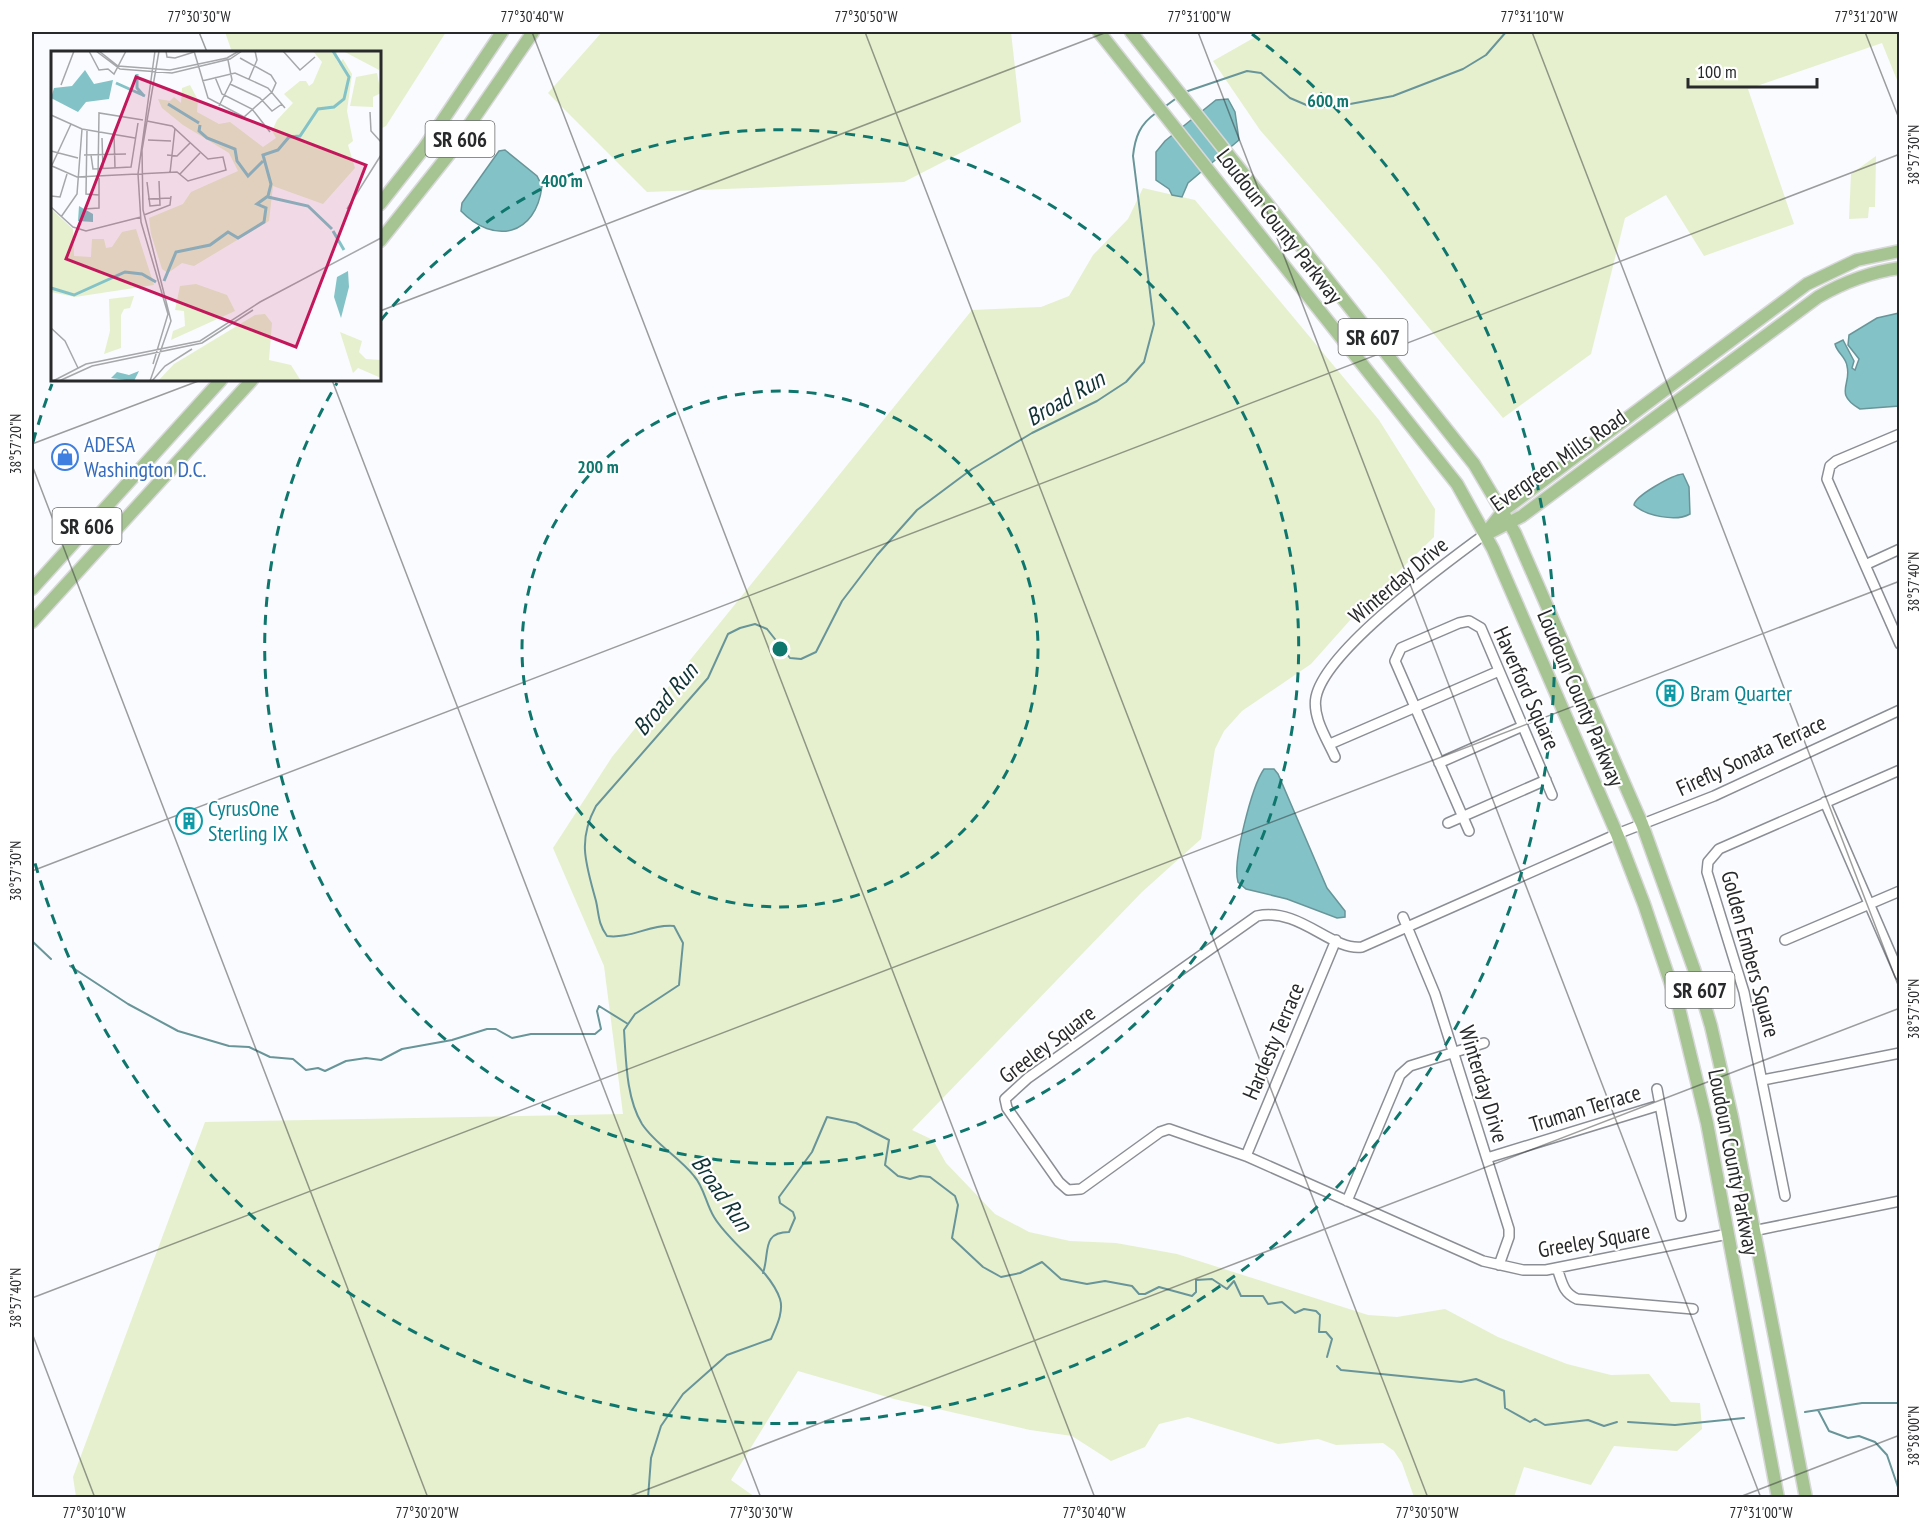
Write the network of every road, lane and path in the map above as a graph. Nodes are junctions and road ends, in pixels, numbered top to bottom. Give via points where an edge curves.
1 (533, 32) edge
2 (1098, 32) edge
3 (1131, 32) edge
4 (498, 37) edge
5 (381, 203) edge
6 (381, 240) edge
7 (1899, 251) edge
8 (1899, 268) edge
9 (220, 381) edge
10 (251, 381) edge
11 (1899, 434) edge
12 (1503, 510) junction
13 (1510, 524) junction
14 (1485, 534) junction
15 (1899, 549) edge
16 (1865, 565) junction
17 (32, 589) edge
18 (32, 622) edge
19 (1899, 644) edge
20 (1499, 671) junction
21 (1415, 708) junction
22 (1899, 710) edge
23 (1523, 726) junction
24 (1330, 744) junction
25 (1335, 757) dead end
26 (1438, 763) junction
27 (1899, 770) edge
28 (1546, 780) junction
29 (1552, 795) dead end
30 (1825, 802) junction
31 (1462, 817) junction
32 (1448, 823) dead end
33 (1642, 824) junction
34 (1469, 831) dead end
35 (1617, 834) junction
36 (1899, 891) edge
37 (1869, 905) junction
38 (1403, 917) dead end
39 (1407, 928) junction
40 (1785, 939) dead end
41 (1336, 940) junction
42 (1899, 975) edge
43 (1484, 1043) dead end
44 (1454, 1052) junction
45 (1899, 1053) edge
46 (1763, 1080) junction
47 (1657, 1089) dead end
48 (1660, 1105) junction
49 (1246, 1156) junction
50 (1487, 1158) junction
51 (1785, 1196) dead end
52 (1347, 1201) junction
53 (1899, 1201) edge
54 (1681, 1216) dead end
55 (1754, 1231) junction
56 (1728, 1234) junction
57 (1499, 1264) junction
58 (1557, 1268) junction
59 (1693, 1310) dead end
60 (1778, 1497) edge
61 (1806, 1497) edge

1 - 6 main road, SR 606 via 450,153
2 - 14 main road, Loudoun County Parkway / SR 607 via 1457,484
3 - 12 main road, Loudoun County Parkway / SR 607 via 1474,465
4 - 5 main road, SR 606 via 424,148
7 - 12 main road, Evergreen Mills Road via 1857,260 1807,284
8 - 13 main road, Evergreen Mills Road via 1841,284 1810,302
9 - 17 main road, SR 606
10 - 18 main road, SR 606
11 - 16 street via 1836,461 1827,471 1829,485
12 - 13 main road, Loudoun County Parkway / SR 607
12 - 14 main road, Evergreen Mills Road
13 - 14 main road, Evergreen Mills Road
13 - 33 main road, Loudoun County Parkway / SR 607
14 - 24 street, Winterday Drive via 1372,622 1333,667 1316,698 1317,715
14 - 35 main road, Loudoun County Parkway / SR 607
15 - 16 street
16 - 19 street
20 - 21 street
20 - 21 street, Haverford Square via 1480,628 1470,621 1410,644 1398,652 1395,661
20 - 23 street, Haverford Square
21 - 24 street
21 - 26 street, Haverford Square
22 - 33 street, Firefly Sonata Terrace via 1714,796
23 - 26 street
23 - 28 street, Haverford Square
24 - 25 street, Winterday Drive
26 - 31 street, Haverford Square
27 - 30 street, Golden Embers Square
28 - 29 street, Haverford Square
28 - 31 street
30 - 37 street
30 - 46 street, Golden Embers Square via 1719,849 1708,862 1707,872 1744,992
31 - 32 street
31 - 34 street, Haverford Square
33 - 35 street, Firefly Sonata Terrace
33 - 55 main road, Loudoun County Parkway / SR 607 via 1711,1026
35 - 39 street, Greeley Square
35 - 56 main road, Loudoun County Parkway / SR 607 via 1679,1008
36 - 37 street
37 - 40 street
37 - 42 street
38 - 39 street, Winterday Drive
39 - 41 street, Greeley Square via 1362,947
39 - 44 street, Winterday Drive
41 - 49 street, Hardesty Terrace
41 - 49 street, Greeley Square via 1295,920 1257,916 1028,1078 1005,1099 1013,1118 1068,1190 1081,1189 1169,1129
43 - 44 street
44 - 50 street, Winterday Drive
44 - 52 street via 1410,1066 1400,1075
45 - 46 street
46 - 51 street, Golden Embers Square
47 - 48 street
48 - 50 street, Truman Terrace
48 - 54 street
49 - 52 street, Greeley Square
50 - 57 street, Winterday Drive via 1509,1229
52 - 57 street, Greeley Square via 1483,1261
53 - 55 street
55 - 61 main road, Loudoun County Parkway / SR 607
56 - 58 street, Greeley Square
56 - 60 main road, Loudoun County Parkway / SR 607
57 - 58 street, Greeley Square via 1534,1271
58 - 59 street via 1564,1289 1577,1299

